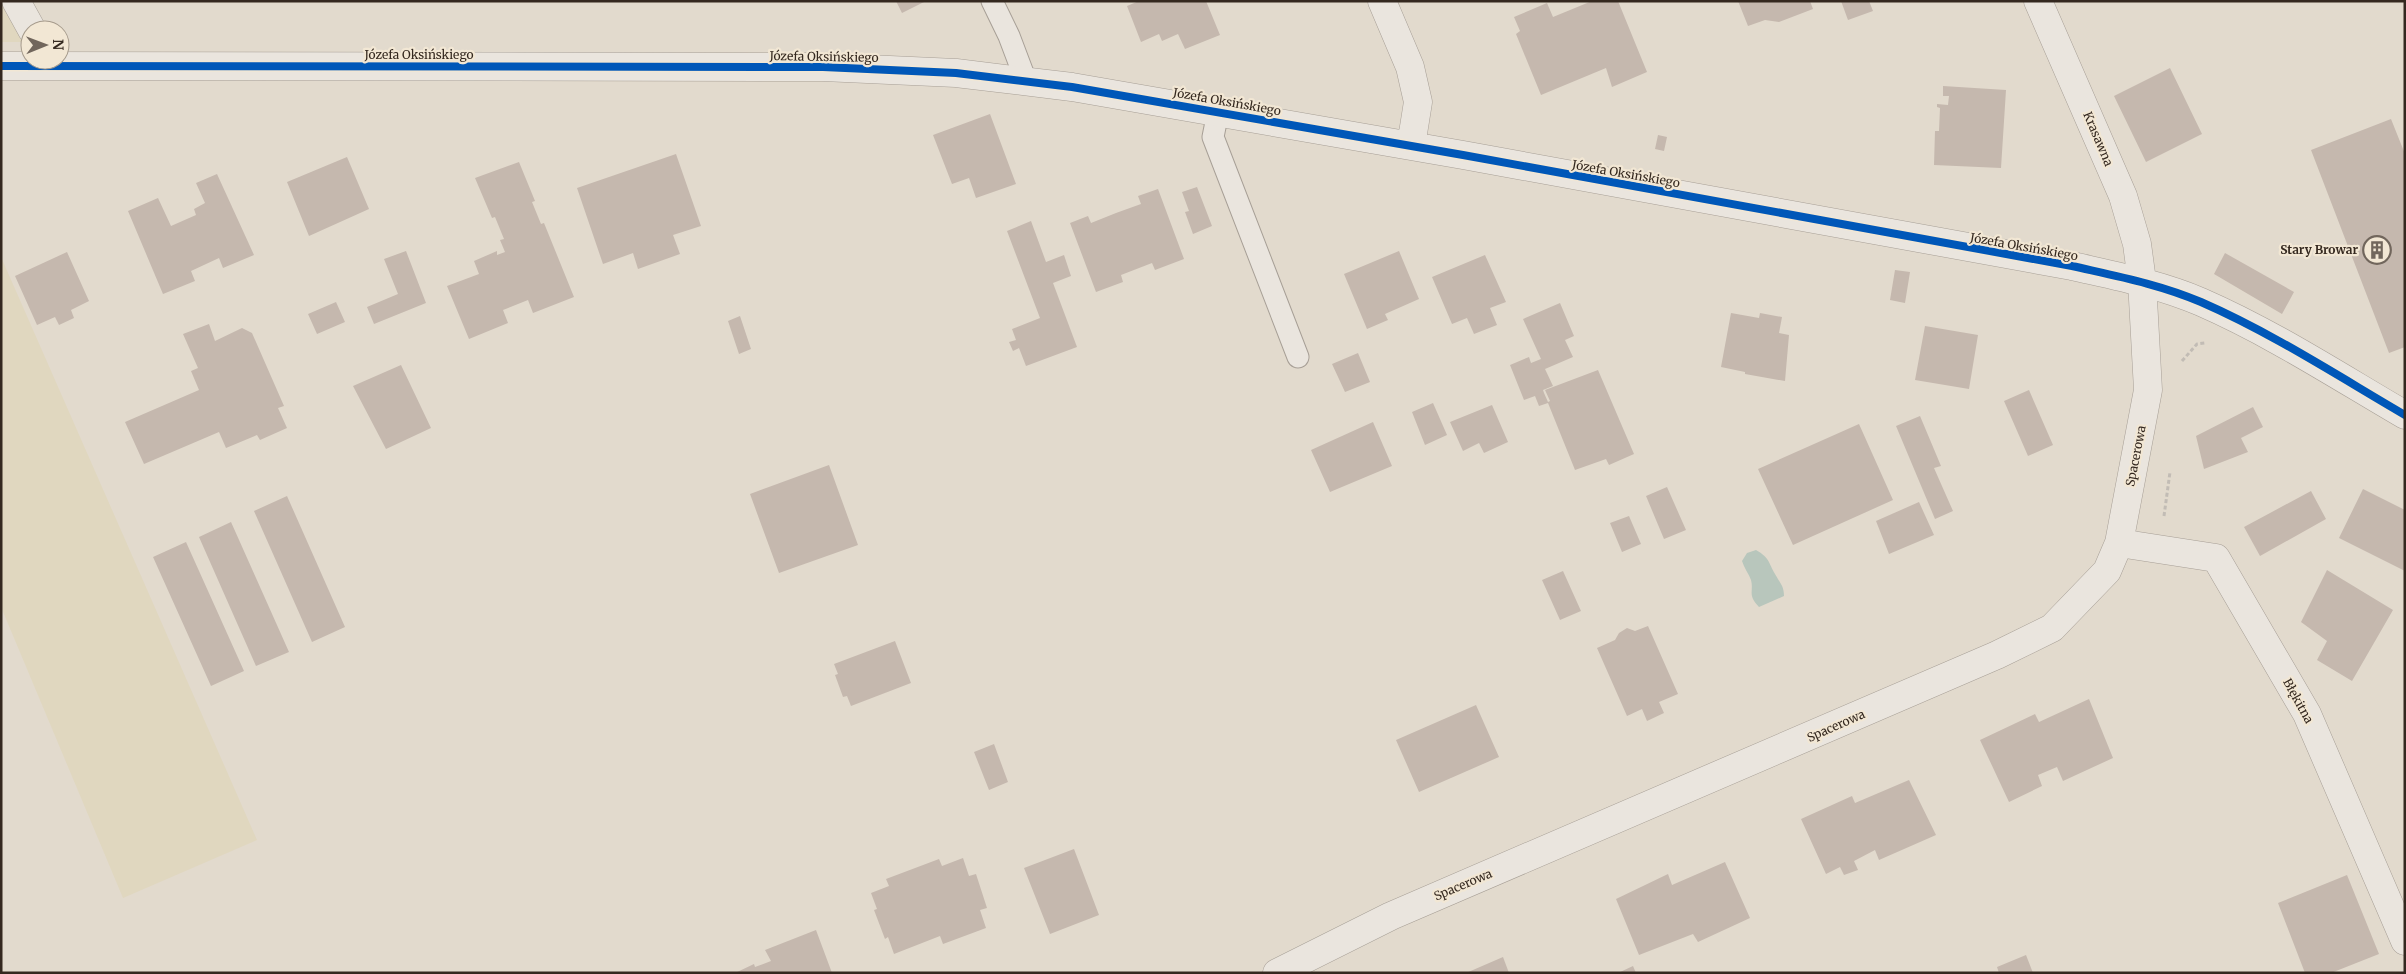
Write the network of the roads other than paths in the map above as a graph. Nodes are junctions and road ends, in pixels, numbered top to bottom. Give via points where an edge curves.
1 (16, 1) edge
2 (992, 1) edge
3 (1382, 1) edge
4 (2038, 1) edge
5 (26, 20) edge
6 (70, 63) edge
7 (20, 64) edge
8 (1, 66) edge
9 (1026, 81) junction
10 (1218, 112) junction
11 (1411, 146) junction
12 (2142, 282) junction
13 (1298, 356) dead end
14 (2405, 414) edge
15 (2119, 543) junction
16 (2405, 941) edge
17 (1277, 973) edge

1 - 5 street
2 - 9 lane
3 - 11 street via 1410,67 1418,102
4 - 12 street, Krasawna via 2123,196 2137,244
6 - 9 street, Józefa Oksińskiego via 823,67 956,73
7 - 8 street, Józefa Oksińskiego
9 - 10 street, Józefa Oksińskiego
10 - 11 street, Józefa Oksińskiego
10 - 13 lane via 1213,137
11 - 12 street, Józefa Oksińskiego via 2072,266
12 - 14 street, Józefa Oksińskiego via 2200,302 2236,319
12 - 15 street, Spacerowa via 2148,390
15 - 16 street, Błękitna via 2216,558 2307,714
15 - 17 street, Spacerowa via 2107,571 2052,628 1997,656 1391,916

